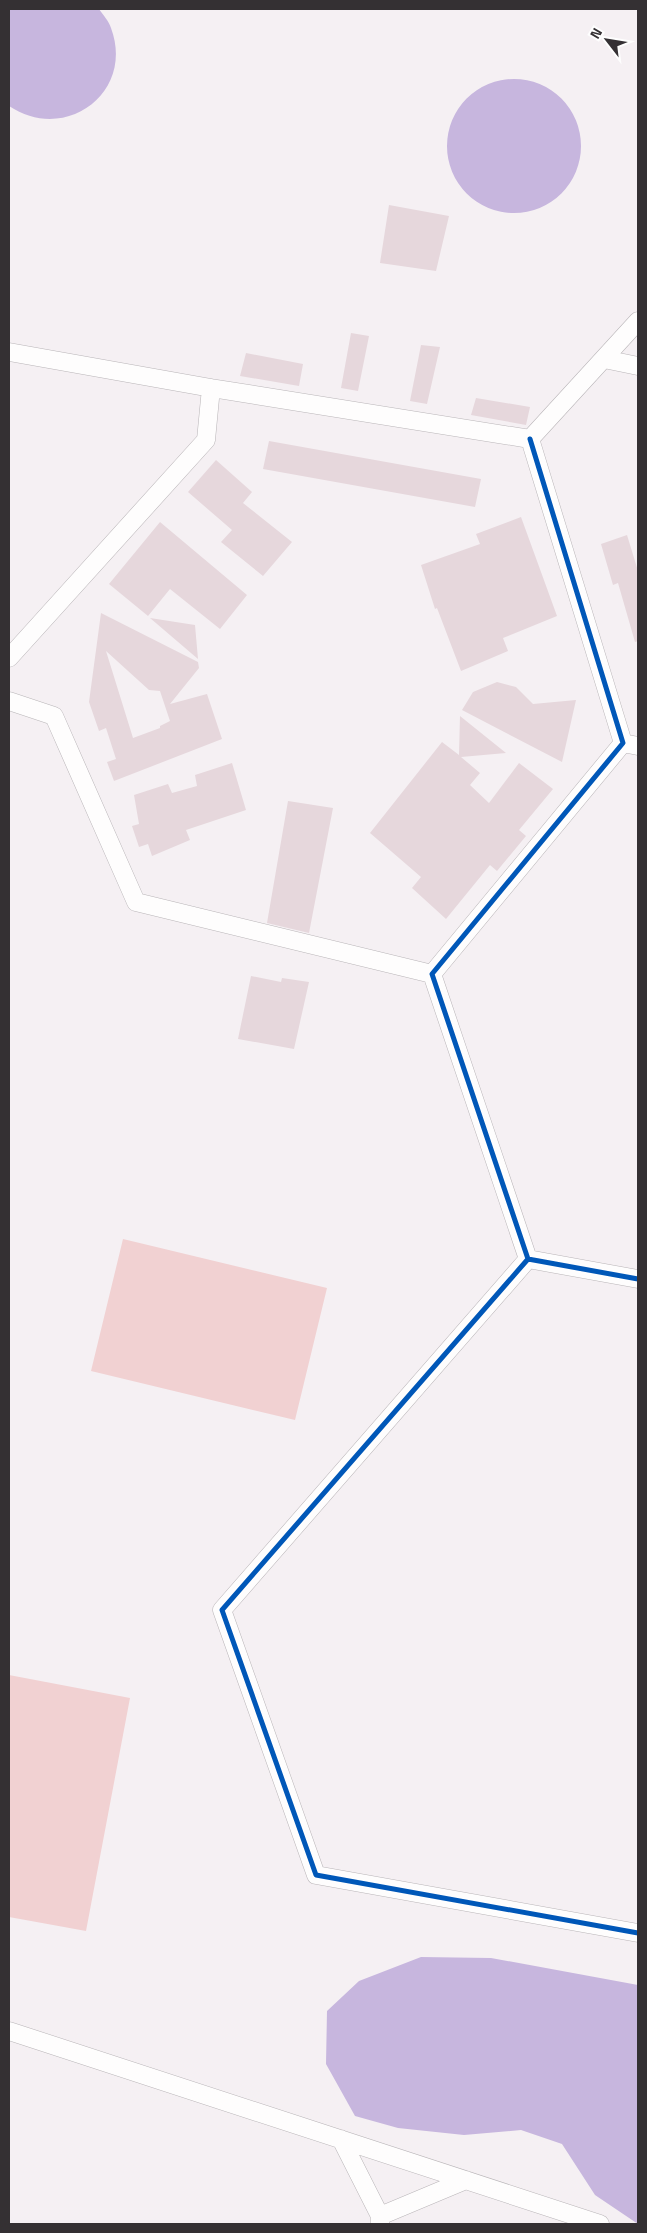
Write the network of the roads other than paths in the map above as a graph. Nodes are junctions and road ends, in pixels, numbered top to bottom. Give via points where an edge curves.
1 (638, 321) edge
2 (9, 352) edge
3 (604, 359) junction
4 (638, 366) edge
5 (211, 388) junction
6 (530, 439) junction
7 (9, 658) edge
8 (9, 701) edge
9 (631, 744) edge
10 (432, 974) junction
11 (528, 1258) junction
12 (638, 1279) edge
13 (638, 1933) edge
14 (9, 2031) edge
15 (341, 2139) junction
16 (466, 2180) junction
17 (380, 2220) edge
18 (600, 2224) edge

1 - 3 street
2 - 5 street
3 - 4 street
3 - 6 street
5 - 6 street
5 - 7 street via 206,440
6 - 9 street
8 - 10 street via 54,716 136,902
9 - 10 street
10 - 11 street
11 - 12 street
11 - 13 street via 222,1610 316,1875
14 - 15 street
15 - 16 street
15 - 17 street
16 - 17 street
16 - 18 street

